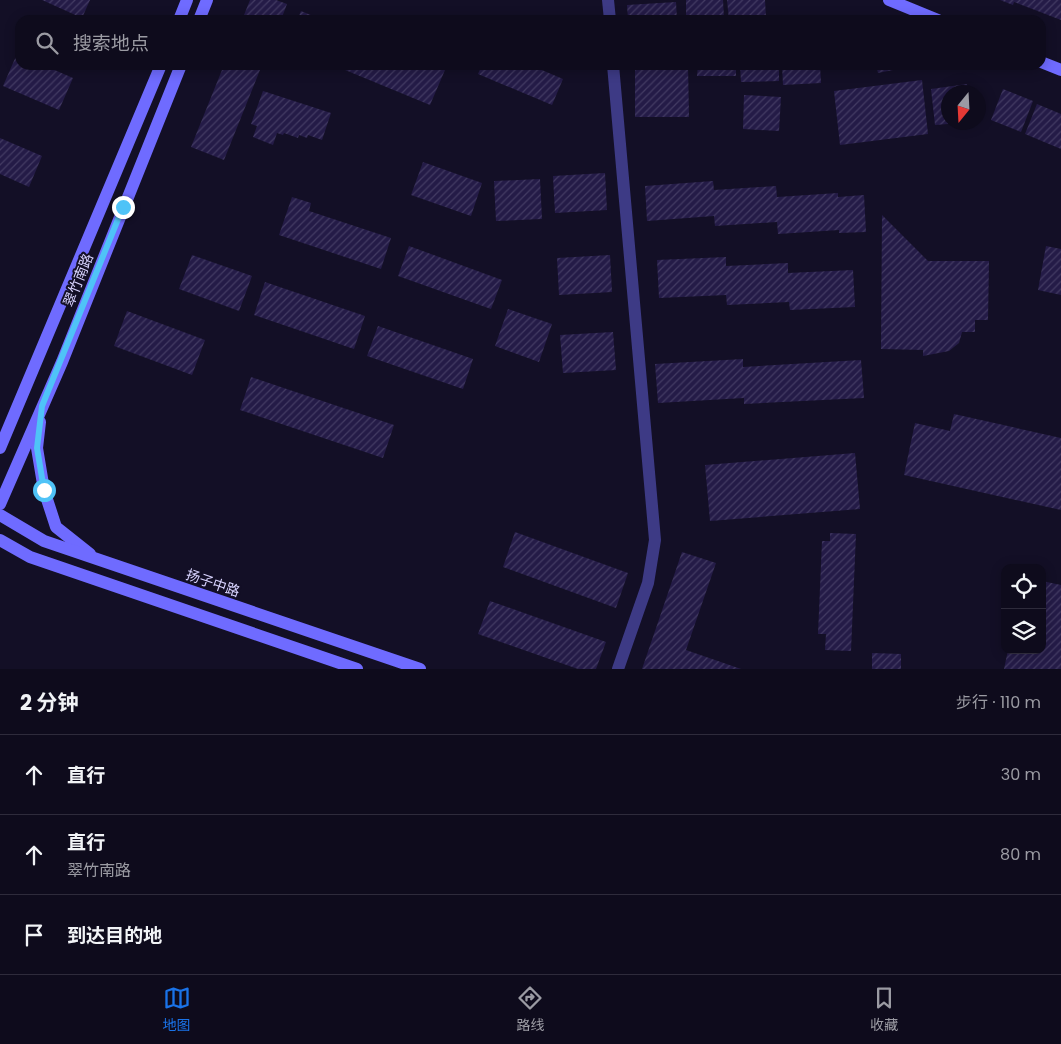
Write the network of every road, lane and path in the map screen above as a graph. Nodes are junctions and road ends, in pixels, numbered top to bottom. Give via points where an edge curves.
1 (187, 0) edge
2 (207, 0) edge
3 (608, 0) edge
4 (889, 0) edge
5 (181, 15) edge
6 (201, 15) edge
7 (610, 15) edge
8 (926, 15) edge
9 (1046, 64) edge
10 (158, 70) edge
11 (179, 70) edge
12 (614, 70) edge
13 (1061, 70) edge
14 (42, 406) junction
15 (0, 448) edge
16 (0, 504) edge
17 (0, 515) edge
18 (0, 540) edge
19 (95, 559) junction
20 (357, 669) edge
21 (420, 669) edge
22 (618, 669) edge

1 - 5 main road
2 - 6 main road
3 - 7 street
4 - 8 main road
9 - 13 main road
10 - 15 main road, 翠竹南路
11 - 14 main road, 翠竹南路
12 - 22 street via 655,540 648,583
14 - 16 main road, 翠竹南路
14 - 19 main road via 37,448 44,490 56,527
17 - 19 main road, 扬子中路 via 44,541
18 - 20 main road via 30,557
19 - 21 main road, 扬子中路

